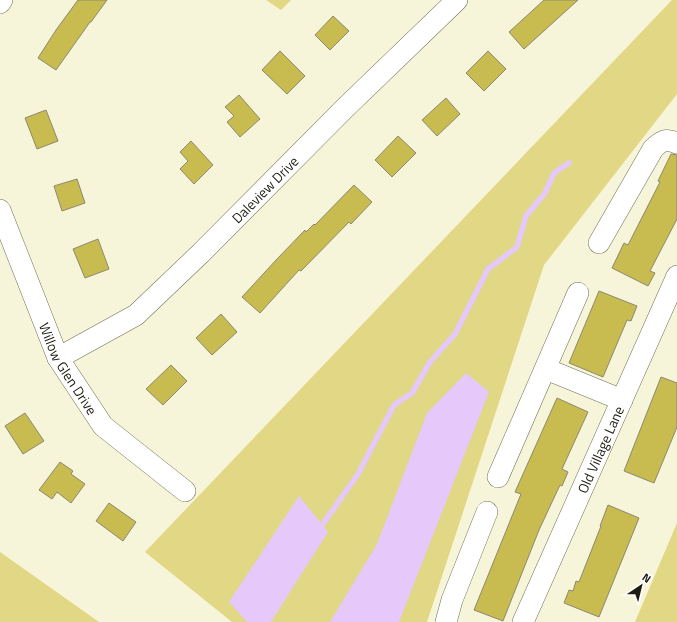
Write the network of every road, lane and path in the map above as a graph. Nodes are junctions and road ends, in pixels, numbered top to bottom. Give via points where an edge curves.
1 (2, 0) edge
2 (457, 0) edge
3 (0, 3) edge
4 (677, 144) edge
5 (0, 210) edge
6 (599, 243) dead end
7 (677, 276) edge
8 (578, 293) dead end
9 (58, 358) junction
10 (546, 369) junction
11 (622, 400) junction
12 (498, 477) dead end
13 (185, 491) dead end
14 (487, 512) dead end
15 (446, 622) edge
16 (523, 622) edge

1 - 3 street
2 - 9 street, Daleview Drive via 136,314
4 - 6 street via 670,140 661,141 653,150
5 - 9 street, Willow Glen Drive
7 - 11 street, Old Village Lane
8 - 10 street
9 - 13 street, Willow Glen Drive via 103,426
10 - 11 street
10 - 12 street
11 - 16 street, Old Village Lane
14 - 15 street via 452,600

